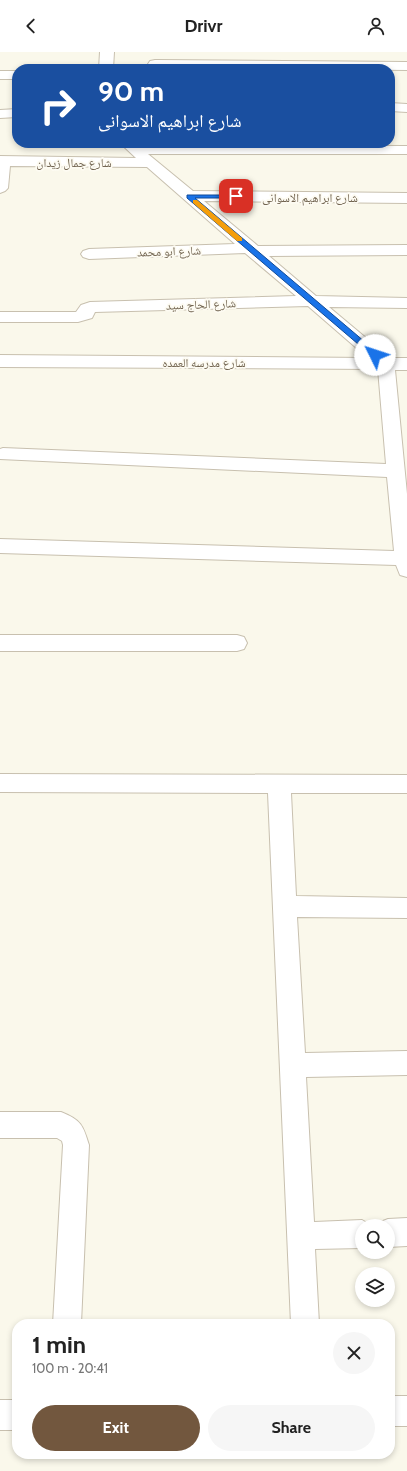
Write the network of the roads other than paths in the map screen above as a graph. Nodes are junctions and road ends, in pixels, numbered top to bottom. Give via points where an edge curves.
1 (107, 52) edge
2 (106, 64) edge
3 (395, 66) edge
4 (407, 66) edge
5 (0, 75) edge
6 (12, 75) edge
7 (395, 107) edge
8 (407, 108) edge
9 (12, 113) edge
10 (0, 114) edge
11 (133, 148) edge
12 (269, 148) edge
13 (407, 150) edge
14 (2, 161) edge
15 (149, 163) junction
16 (0, 188) edge
17 (189, 196) junction
18 (407, 198) edge
19 (250, 249) junction
20 (407, 250) edge
21 (89, 254) dead end
22 (312, 300) junction
23 (407, 303) edge
24 (0, 316) edge
25 (0, 361) edge
26 (386, 364) junction
27 (407, 364) edge
28 (400, 446) edge
29 (3, 454) dead end
30 (395, 471) junction
31 (403, 522) edge
32 (0, 546) edge
33 (406, 564) edge
34 (0, 643) edge
35 (237, 644) dead end
36 (0, 783) edge
37 (279, 784) junction
38 (407, 784) edge
39 (285, 906) junction
40 (407, 908) edge
41 (407, 1063) edge
42 (293, 1065) junction
43 (0, 1125) edge
44 (407, 1232) edge
45 (395, 1233) edge
46 (355, 1234) edge
47 (301, 1236) junction
48 (67, 1319) edge
49 (305, 1319) edge
50 (407, 1410) edge
51 (395, 1411) edge
52 (0, 1415) edge
53 (12, 1415) edge

1 - 2 street
3 - 4 street
5 - 6 street
7 - 8 street
9 - 10 street
11 - 15 street
12 - 13 street
14 - 15 street, شارع جمال زيدان
14 - 16 street
15 - 17 street
17 - 18 street, شارع ابراهيم الاسوانى
17 - 19 street
19 - 20 street, شارع ابو محمد
19 - 21 street, شارع ابو محمد
19 - 22 street
22 - 23 street, شارع الحاج سيد
22 - 24 street, شارع الحاج سيد via 90,307 86,314 78,317
22 - 26 street
25 - 26 street, شارع مدرسه العمده
26 - 27 street, شارع مدرسه العمده
26 - 28 street
28 - 30 street
29 - 30 street
30 - 31 street
31 - 33 street
32 - 33 street
34 - 35 street
36 - 37 street
37 - 38 street
37 - 39 street
39 - 40 street
39 - 42 street
41 - 42 street
42 - 47 street
43 - 48 street via 61,1125 72,1133 76,1146
44 - 45 street
46 - 47 street
47 - 49 street
50 - 51 street
52 - 53 street

